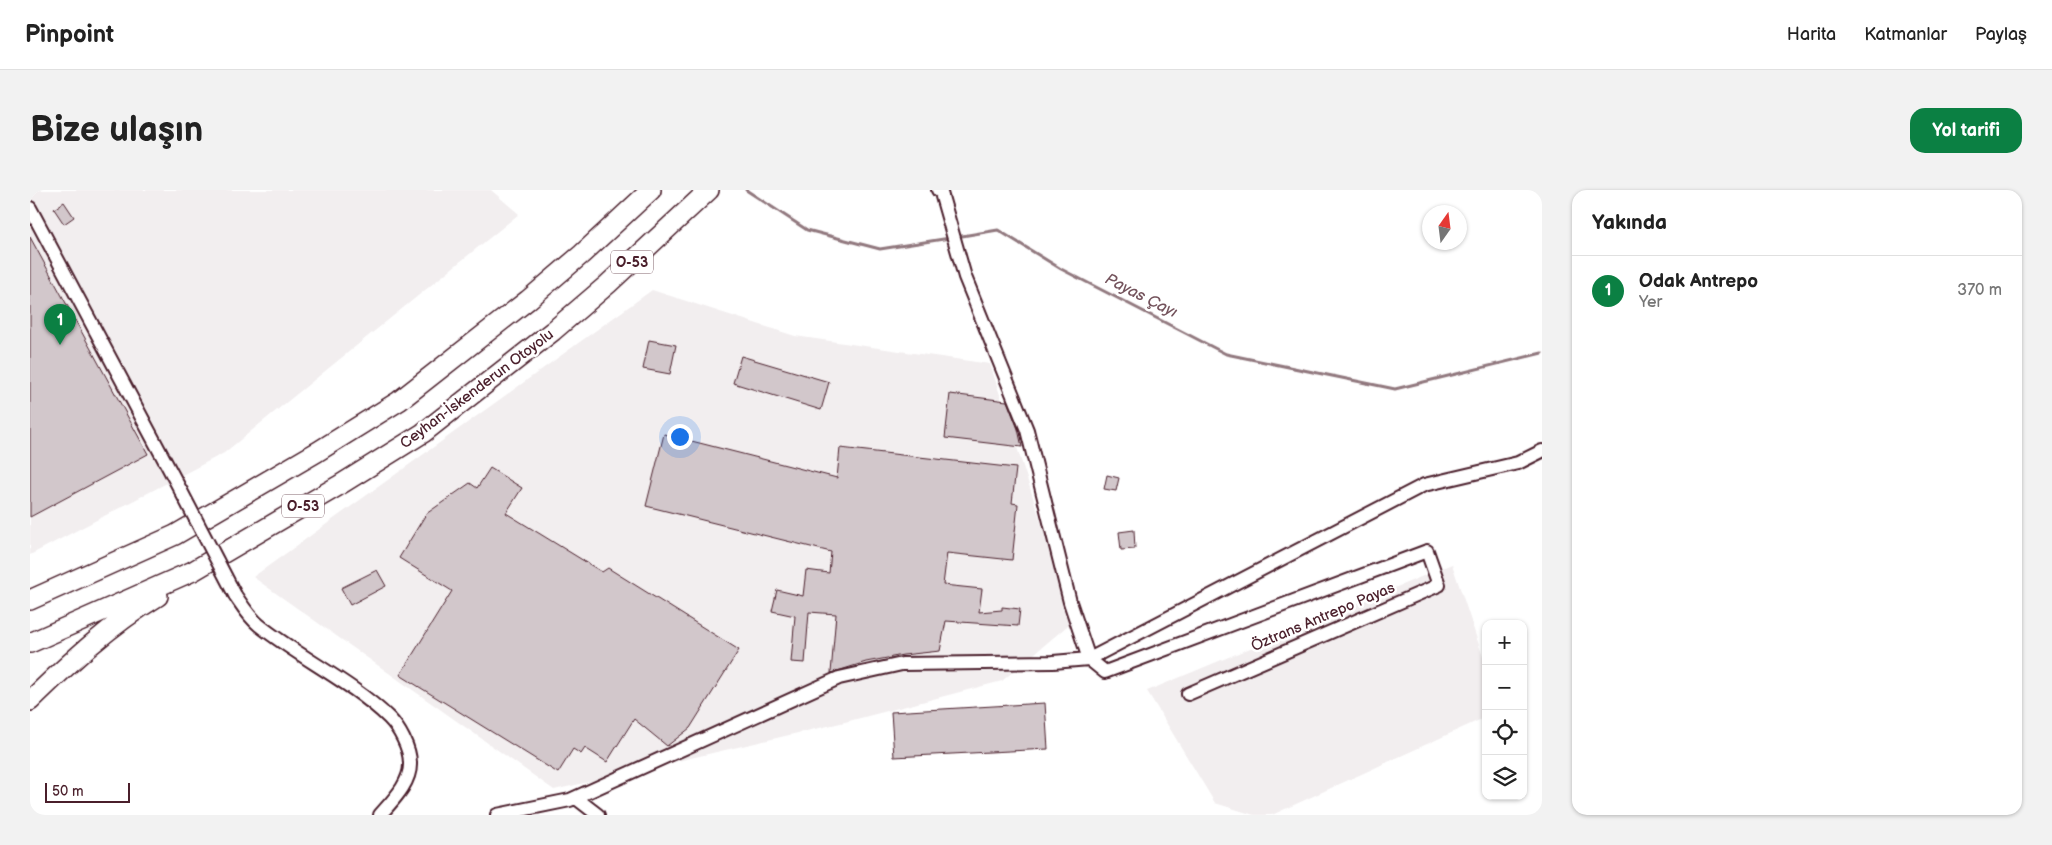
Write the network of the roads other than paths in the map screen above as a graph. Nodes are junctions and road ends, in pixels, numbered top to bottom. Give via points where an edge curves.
1 (651, 190) edge
2 (709, 190) edge
3 (938, 190) edge
4 (30, 208) edge
5 (1542, 451) edge
6 (338, 486) junction
7 (30, 600) edge
8 (30, 643) edge
9 (1089, 659) junction
10 (1188, 694) dead end
11 (30, 701) edge
12 (576, 798) junction
13 (504, 814) edge
14 (380, 815) edge
15 (598, 815) edge

1 - 7 highway, O-53 via 528,300 399,401 175,535
2 - 6 highway, Ceyhan-İskenderun Otoyolu / O-53 via 553,331 422,433
3 - 9 street via 965,277 1027,430 1070,602
4 - 14 street, bridge via 235,595 257,623 368,700 391,720 401,735 410,763 408,775 401,790
5 - 9 street via 1518,462 1424,485
6 - 8 highway, Ceyhan-İskenderun Otoyolu / O-53 via 193,571
6 - 11 highway via 148,602 67,664
9 - 10 street, Öztrans Antrepo Payas via 1104,672 1427,551 1439,585
9 - 12 street via 902,664 839,678
12 - 13 street
12 - 15 street

